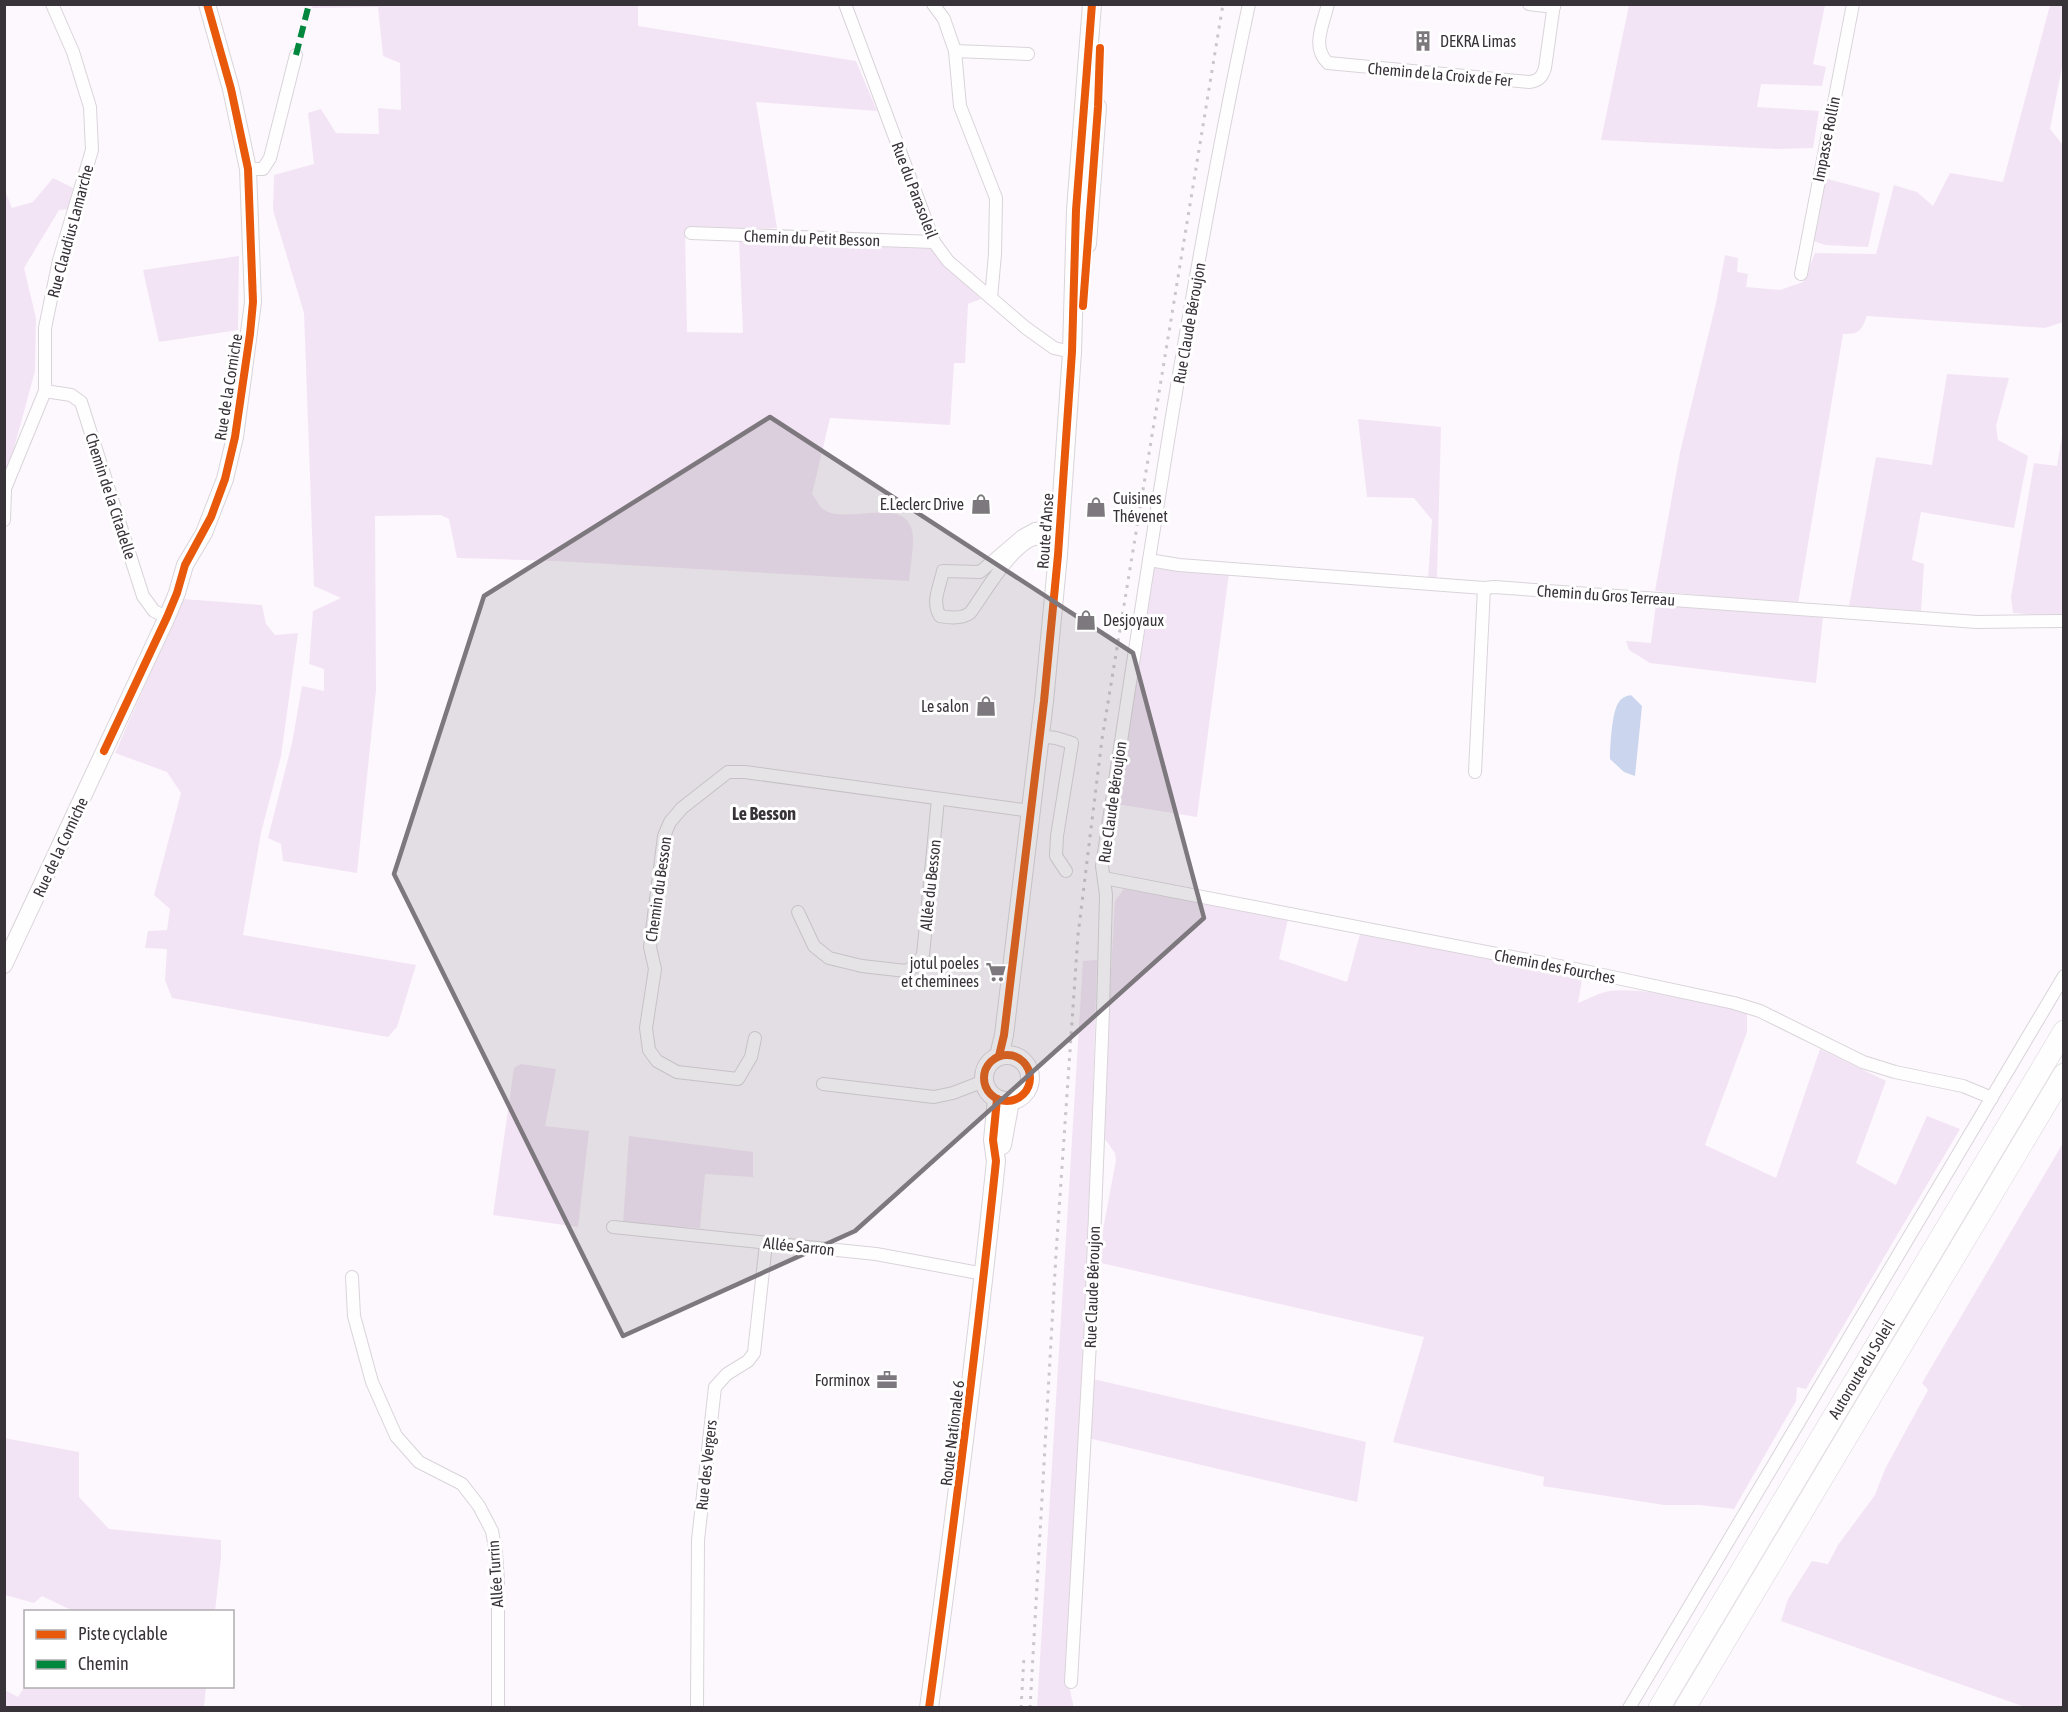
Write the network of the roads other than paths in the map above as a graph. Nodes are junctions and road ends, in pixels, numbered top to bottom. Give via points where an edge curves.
1 (52, 4) edge
2 (207, 4) edge
3 (844, 4) edge
4 (933, 4) edge
5 (1092, 4) edge
6 (1101, 4) edge
7 (1249, 4) edge
8 (1328, 4) edge
9 (1529, 4) edge
10 (1853, 4) edge
11 (1554, 6) edge
12 (955, 51) junction
13 (1028, 54) dead end
14 (296, 55) dead end
15 (248, 170) junction
16 (691, 233) dead end
17 (934, 242) junction
18 (1802, 274) dead end
19 (991, 298) junction
20 (1072, 352) junction
21 (45, 391) junction
22 (5, 491) edge
23 (4, 520) edge
24 (1059, 523) junction
25 (1058, 555) junction
26 (1149, 560) junction
27 (1484, 588) junction
28 (167, 617) junction
29 (2064, 621) edge
30 (1047, 737) junction
31 (1475, 772) dead end
32 (938, 799) junction
33 (1031, 811) junction
34 (1066, 871) dead end
35 (1104, 878) junction
36 (798, 912) dead end
37 (4, 965) edge
38 (2064, 976) edge
39 (2064, 1030) edge
40 (755, 1038) dead end
41 (1006, 1056) junction
42 (2064, 1074) edge
43 (984, 1081) junction
44 (823, 1084) dead end
45 (1987, 1095) junction
46 (1004, 1100) junction
47 (614, 1227) dead end
48 (765, 1242) junction
49 (984, 1274) junction
50 (351, 1277) dead end
51 (952, 1547) junction
52 (1071, 1682) dead end
53 (498, 1707) edge
54 (697, 1707) edge
55 (929, 1707) edge
56 (938, 1707) edge
57 (1629, 1707) edge
58 (1659, 1707) edge
59 (1685, 1707) edge

1 - 21 street, Rue Claudius Lamarche via 73,52 90,107 92,150 59,260 45,328
2 - 15 main road, Rue de la Corniche
3 - 17 street, Rue du Parasoleil
4 - 12 street via 944,19
5 - 20 main road, Route d'Anse via 1076,210
6 - 30 main road, Route d'Anse via 1098,107 1073,466
7 - 26 street, Rue Claude Béroujon via 1206,222
8 - 11 street, Chemin de la Croix de Fer via 1318,49 1328,63 1529,82 1543,75
9 - 11 street, Chemin de la Croix de Fer
10 - 18 street, Impasse Rollin
12 - 13 street
12 - 19 street via 960,106 996,198
14 - 15 street via 270,158 263,169
15 - 28 main road, Rue de la Corniche via 253,302 235,437 212,517 185,565
16 - 17 street, Chemin du Petit Besson
17 - 19 street, Rue du Parasoleil via 948,261
19 - 20 street, Rue du Parasoleil via 1054,348
20 - 24 main road, Route d'Anse
21 - 22 street, Rue Claudius Lamarche
21 - 28 street, Chemin de la Citadelle via 71,394 81,402 143,596 154,611
22 - 23 street, Rue Claudius Lamarche
24 - 25 main road, Route d'Anse
24 - 25 street via 1022,536 980,572 944,571 936,609 940,616 964,617 1008,559 1035,539 1053,545
25 - 33 main road, Route d'Anse
26 - 27 street, Chemin du Gros Terreau via 1179,566
26 - 35 street, Rue Claude Béroujon via 1102,866
27 - 29 street, Chemin du Gros Terreau via 1977,622
27 - 31 street
28 - 37 main road, Rue de la Corniche
30 - 34 street via 1072,743 1056,856
30 - 41 main road, Route d'Anse
32 - 33 street, Chemin du Besson
32 - 36 street, Allée du Besson via 923,955 915,966 906,971 829,958 814,946
32 - 40 street, Chemin du Besson via 728,772 670,822 664,836 650,947 655,969 646,1028 649,1050 657,1061 677,1072 738,1079 752,1057
33 - 41 main road, Route d'Anse via 1004,1035
35 - 45 street, Chemin des Fourches via 1734,1003 1760,1011 1863,1062
35 - 52 street, Rue Claude Béroujon via 1103,1011 1090,1342
38 - 45 street
39 - 58 highway, Autoroute du Soleil
41 - 43 main road via 987,1066
41 - 46 main road via 1026,1064 1031,1079 1025,1094
42 - 59 highway, Autoroute du Soleil
43 - 44 street via 934,1096
43 - 46 main road via 986,1088
45 - 57 street
46 - 49 main road, Route Nationale 6 via 1004,1142 996,1161
47 - 48 street, Allée Sarron
48 - 49 street, Allée Sarron via 876,1254
48 - 54 street, Rue des Vergers via 754,1353 715,1387 698,1539
49 - 51 main road, Route Nationale 6
50 - 53 street, Allée Turrin via 354,1316 372,1382 396,1436 419,1462 462,1484 492,1531 498,1581
51 - 55 main road, Route Nationale 6
51 - 56 main road

